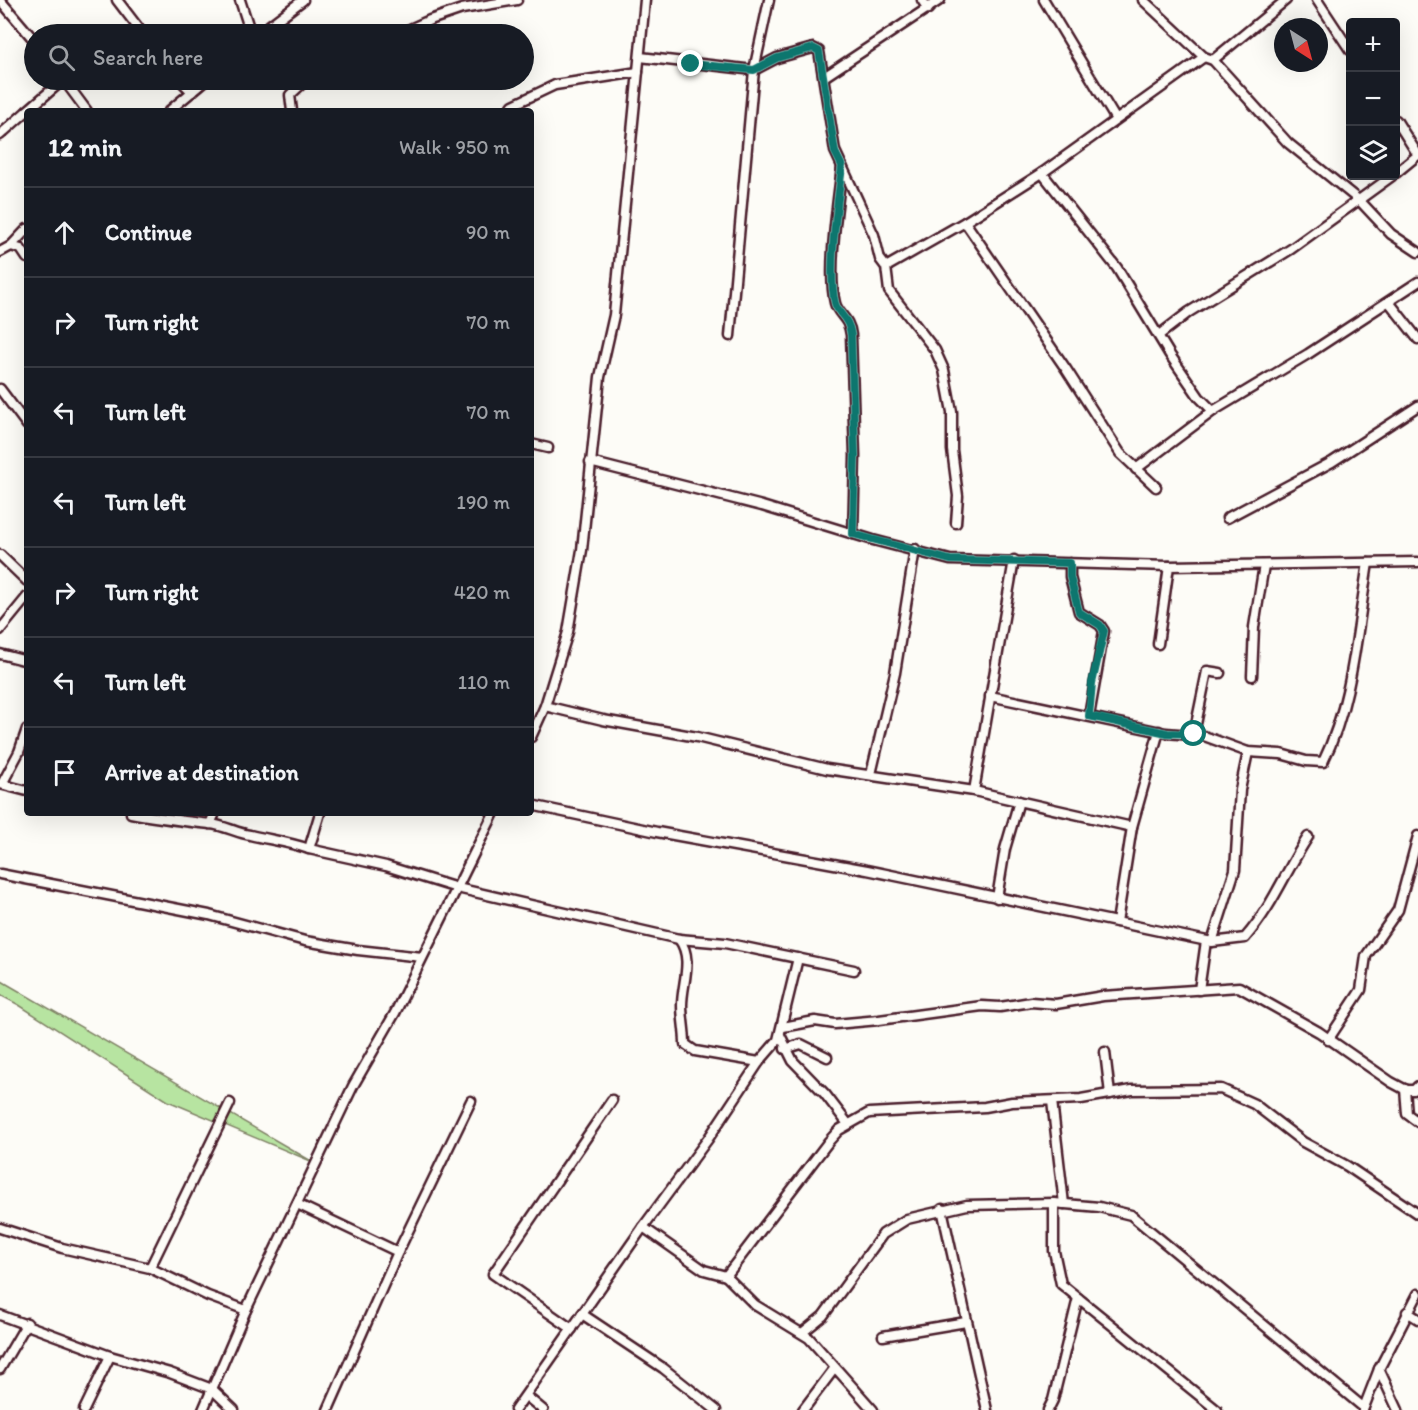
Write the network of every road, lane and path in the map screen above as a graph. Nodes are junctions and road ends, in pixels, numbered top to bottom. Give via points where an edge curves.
1 (0, 0) edge
2 (117, 0) edge
3 (240, 0) edge
4 (303, 0) edge
5 (517, 0) edge
6 (645, 0) edge
7 (769, 0) edge
8 (922, 0) edge
9 (940, 0) edge
10 (1044, 0) edge
11 (1143, 0) edge
12 (1286, 0) edge
13 (1317, 0) edge
14 (928, 9) junction
15 (135, 24) edge
16 (248, 24) edge
17 (271, 24) edge
18 (421, 24) edge
19 (24, 28) edge
20 (1346, 44) edge
21 (640, 57) junction
22 (1209, 58) junction
23 (754, 70) junction
24 (638, 72) junction
25 (824, 77) junction
26 (52, 90) edge
27 (71, 90) edge
28 (194, 90) edge
29 (295, 90) edge
30 (192, 92) joint
31 (31, 108) edge
32 (85, 108) edge
33 (173, 108) edge
34 (292, 108) edge
35 (513, 108) edge
36 (24, 114) edge
37 (1115, 118) junction
38 (1399, 126) edge
39 (0, 135) edge
40 (1418, 155) edge
41 (842, 166) junction
42 (1400, 169) edge
43 (1042, 173) junction
44 (1386, 180) edge
45 (1360, 201) junction
46 (965, 222) junction
47 (24, 232) edge
48 (10, 246) junction
49 (0, 252) edge
50 (1418, 252) edge
51 (24, 254) edge
52 (886, 267) junction
53 (1418, 282) edge
54 (1389, 302) junction
55 (1159, 335) junction
56 (730, 336) dead end
57 (1418, 339) edge
58 (0, 389) edge
59 (1418, 406) edge
60 (1213, 411) junction
61 (24, 421) edge
62 (534, 445) edge
63 (548, 448) dead end
64 (590, 462) junction
65 (1136, 469) junction
66 (1156, 487) dead end
67 (1227, 519) dead end
68 (956, 523) dead end
69 (853, 534) junction
70 (915, 549) junction
71 (0, 555) edge
72 (1014, 560) junction
73 (1418, 562) edge
74 (1070, 563) junction
75 (1368, 563) junction
76 (1264, 565) junction
77 (1169, 566) junction
78 (24, 578) edge
79 (24, 602) edge
80 (0, 630) edge
81 (1158, 644) dead end
82 (0, 654) edge
83 (24, 661) edge
84 (1220, 673) dead end
85 (1252, 676) dead end
86 (990, 696) junction
87 (545, 705) junction
88 (1089, 716) junction
89 (534, 730) edge
90 (1159, 731) junction
91 (1194, 734) junction
92 (24, 735) edge
93 (1248, 752) junction
94 (872, 774) junction
95 (1, 784) edge
96 (24, 790) edge
97 (974, 791) junction
98 (1018, 801) junction
99 (534, 806) edge
100 (162, 816) edge
101 (214, 816) edge
102 (319, 816) edge
103 (493, 816) edge
104 (210, 824) junction
105 (1132, 827) junction
106 (1418, 836) edge
107 (1308, 837) dead end
108 (309, 849) junction
109 (1416, 851) edge
110 (0, 874) edge
111 (457, 888) junction
112 (997, 898) junction
113 (1117, 922) junction
114 (679, 939) junction
115 (1209, 942) junction
116 (422, 957) junction
117 (798, 958) junction
118 (854, 970) dead end
119 (1199, 990) junction
120 (782, 1031) junction
121 (1328, 1040) junction
122 (785, 1049) junction
123 (1105, 1052) dead end
124 (827, 1057) dead end
125 (759, 1062) junction
126 (1418, 1086) edge
127 (1405, 1089) junction
128 (1110, 1094) junction
129 (612, 1100) dead end
130 (471, 1101) dead end
131 (1052, 1101) junction
132 (230, 1103) dead end
133 (1418, 1122) edge
134 (848, 1125) junction
135 (1054, 1203) junction
136 (297, 1204) junction
137 (1064, 1204) junction
138 (942, 1209) junction
139 (1418, 1214) edge
140 (643, 1227) junction
141 (0, 1228) edge
142 (398, 1252) junction
143 (150, 1268) junction
144 (726, 1276) junction
145 (1418, 1294) edge
146 (1078, 1298) junction
147 (246, 1310) junction
148 (1407, 1312) junction
149 (582, 1314) junction
150 (0, 1315) edge
151 (1418, 1319) edge
152 (27, 1323) junction
153 (966, 1323) junction
154 (572, 1329) junction
155 (802, 1334) junction
156 (883, 1336) dead end
157 (110, 1356) junction
158 (0, 1369) edge
159 (834, 1369) junction
160 (1379, 1370) junction
161 (212, 1389) junction
162 (526, 1396) junction
163 (1363, 1409) edge
164 (84, 1410) edge
165 (203, 1410) edge
166 (234, 1410) edge
167 (328, 1410) edge
168 (515, 1410) edge
169 (543, 1410) edge
170 (716, 1410) edge
171 (803, 1410) edge
172 (873, 1410) edge
173 (987, 1410) edge
174 (1048, 1410) edge
175 (1217, 1410) edge
176 (1398, 1410) edge

1 - 19 street
2 - 15 street
3 - 16 street
4 - 17 street
5 - 18 street via 462,9
6 - 21 street
7 - 23 street
8 - 14 street
9 - 14 street
10 - 37 street
11 - 22 street
12 - 22 street
13 - 20 street
14 - 25 street
21 - 23 street
21 - 24 street
22 - 37 street
22 - 45 street via 1288,143
23 - 25 street via 777,58 813,48 819,51
23 - 56 street
24 - 35 street via 555,85
24 - 64 street via 614,315 600,377
25 - 41 street via 835,152
26 - 31 street
27 - 32 street
28 - 30 street
29 - 34 street via 290,95
30 - 33 street
36 - 39 street
37 - 43 street
38 - 40 street
40 - 42 street
41 - 52 street
41 - 69 street via 832,284 835,306 849,323 851,335
43 - 46 street
43 - 55 street via 1117,268
44 - 45 street
45 - 50 street via 1391,234
45 - 55 street
46 - 52 street
46 - 65 street via 1120,453
47 - 48 street
48 - 49 street
48 - 51 street
52 - 68 street via 889,291 935,350 944,370 952,412
53 - 54 street
54 - 57 street
54 - 60 street
55 - 60 street via 1199,397
58 - 61 street
59 - 67 street via 1332,462
60 - 65 street
62 - 63 street
64 - 69 street
64 - 87 street via 582,550 568,632
65 - 66 street
69 - 70 street
70 - 72 street via 950,560
70 - 94 street via 895,673
71 - 78 street
72 - 74 street
72 - 86 street
73 - 75 street
74 - 77 street
74 - 88 street via 1079,612 1104,631
75 - 76 street
75 - 93 street via 1349,683 1337,734 1323,762
76 - 77 street
76 - 85 street via 1254,627
77 - 81 street
79 - 80 street
82 - 83 street
84 - 91 street via 1207,671
86 - 88 street
86 - 97 street
87 - 89 street
87 - 94 street via 828,769
88 - 90 street
90 - 91 street
90 - 105 street
91 - 93 street
92 - 95 street
93 - 115 street via 1240,790 1237,862
94 - 97 street
95 - 96 street
97 - 98 street
98 - 105 street
98 - 112 street
99 - 112 street
100 - 104 street
101 - 104 street
102 - 108 street
103 - 111 street
104 - 108 street
105 - 113 street
106 - 109 street
107 - 115 street via 1275,898 1245,938
108 - 111 street
109 - 121 street via 1398,910 1366,956 1360,990
110 - 116 street via 209,915 305,941
111 - 114 street
111 - 116 street
112 - 113 street
113 - 115 street
114 - 117 street via 725,943
114 - 125 street via 688,969 682,1004 685,1044 695,1051
115 - 119 street
116 - 136 street via 353,1086
117 - 118 street
117 - 120 street
119 - 120 street via 1083,998 1056,1004 982,1006 835,1024 814,1021
119 - 121 street via 1239,987
120 - 122 street
120 - 125 street
121 - 127 street
122 - 124 street via 801,1044
122 - 134 street
123 - 128 street
125 - 140 street
126 - 127 street
127 - 133 street via 1407,1114
128 - 131 street
128 - 139 street via 1197,1088 1239,1095 1303,1142 1347,1166
129 - 154 street via 492,1274
130 - 142 street
131 - 134 street via 869,1113
131 - 137 street
132 - 143 street
134 - 144 street via 829,1141
135 - 137 street
135 - 138 street
135 - 146 street via 1058,1276 1061,1284
136 - 142 street
136 - 147 street
137 - 163 street via 1131,1215
138 - 153 street
138 - 155 street via 907,1219 883,1234 823,1316
140 - 144 street via 704,1269
140 - 149 street
141 - 143 street via 62,1248
142 - 167 street
143 - 147 street
144 - 155 street via 755,1305
145 - 148 street
146 - 174 street
146 - 175 street
147 - 161 street
148 - 151 street
148 - 160 street
149 - 154 street
149 - 170 street via 663,1368
150 - 152 street
152 - 157 street
152 - 158 street
153 - 156 street
153 - 173 street
154 - 162 street
155 - 159 street
157 - 161 street
157 - 164 street
159 - 171 street
159 - 172 street via 843,1374
160 - 163 street
160 - 176 street
161 - 165 street
161 - 166 street
162 - 168 street
162 - 169 street

